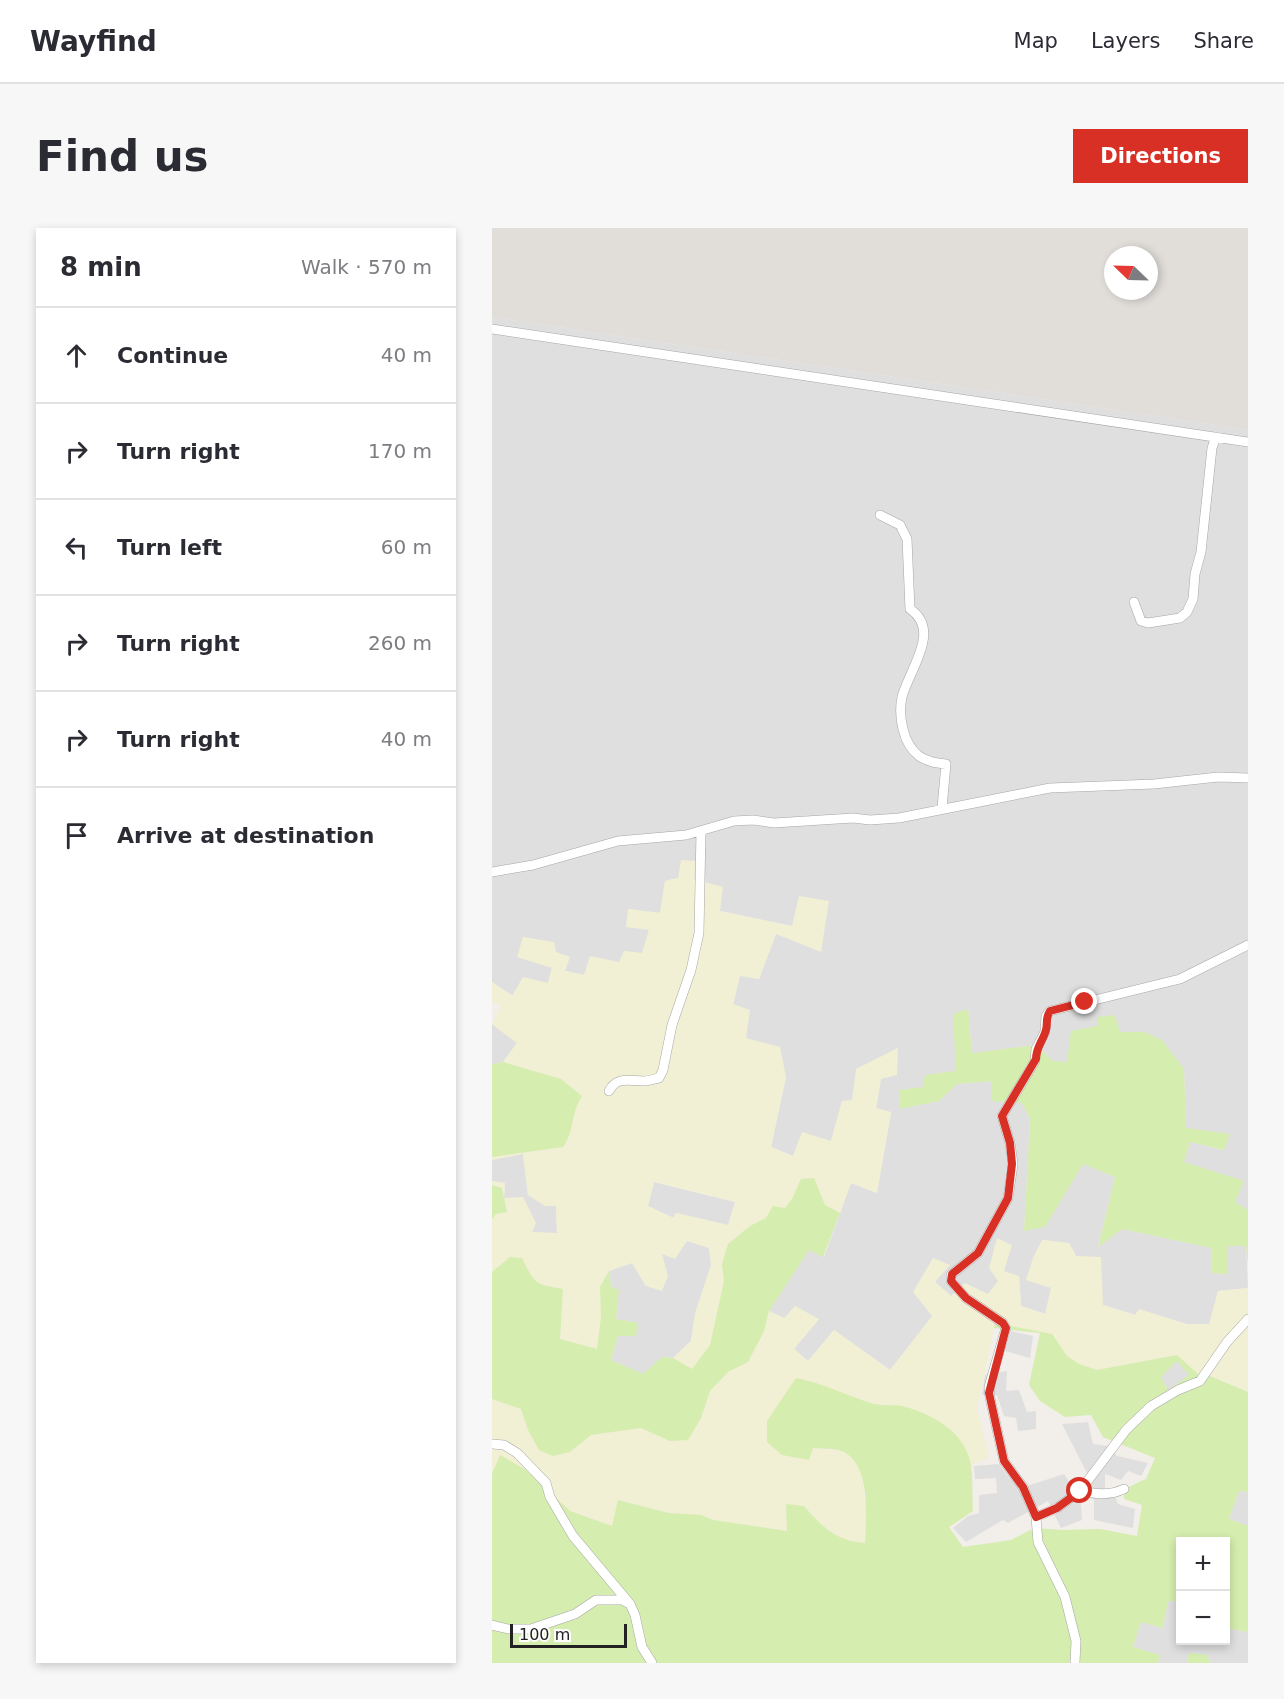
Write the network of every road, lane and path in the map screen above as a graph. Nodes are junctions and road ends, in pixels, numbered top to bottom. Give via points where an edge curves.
1 (492, 329) edge
2 (1216, 437) junction
3 (1248, 442) edge
4 (880, 515) dead end
5 (1134, 602) dead end
6 (1248, 778) edge
7 (942, 808) junction
8 (701, 831) junction
9 (492, 872) edge
10 (1248, 945) edge
11 (609, 1091) dead end
12 (1248, 1319) edge
13 (492, 1444) edge
14 (1124, 1489) dead end
15 (1080, 1491) junction
16 (1036, 1517) junction
17 (630, 1604) junction
18 (492, 1624) edge
19 (652, 1663) edge
20 (1075, 1663) edge

1 - 2 street
2 - 3 street
2 - 5 street via 1201,552 1187,612 1180,618 1148,624 1140,621
4 - 7 street via 900,525 907,539 910,609 918,614 924,644 902,697 902,727 918,756 946,764
6 - 7 street via 1050,788
7 - 8 street via 870,820 774,824 734,821
8 - 9 street via 618,841
8 - 11 street via 699,933 663,1070 659,1078 617,1081
10 - 16 street via 1180,979 1050,1011 1036,1059 1002,1116 1012,1164 1008,1198 978,1253 952,1274 951,1281 966,1298 1006,1328 989,1393 1004,1461 1023,1487
12 - 15 street via 1200,1381 1151,1406 1126,1430
13 - 17 street via 517,1452 546,1483 573,1536
14 - 15 street via 1113,1494
15 - 16 street
16 - 20 street via 1038,1542 1065,1597 1074,1630
17 - 18 street via 622,1600 596,1600 575,1614 531,1629
17 - 19 street via 642,1647

